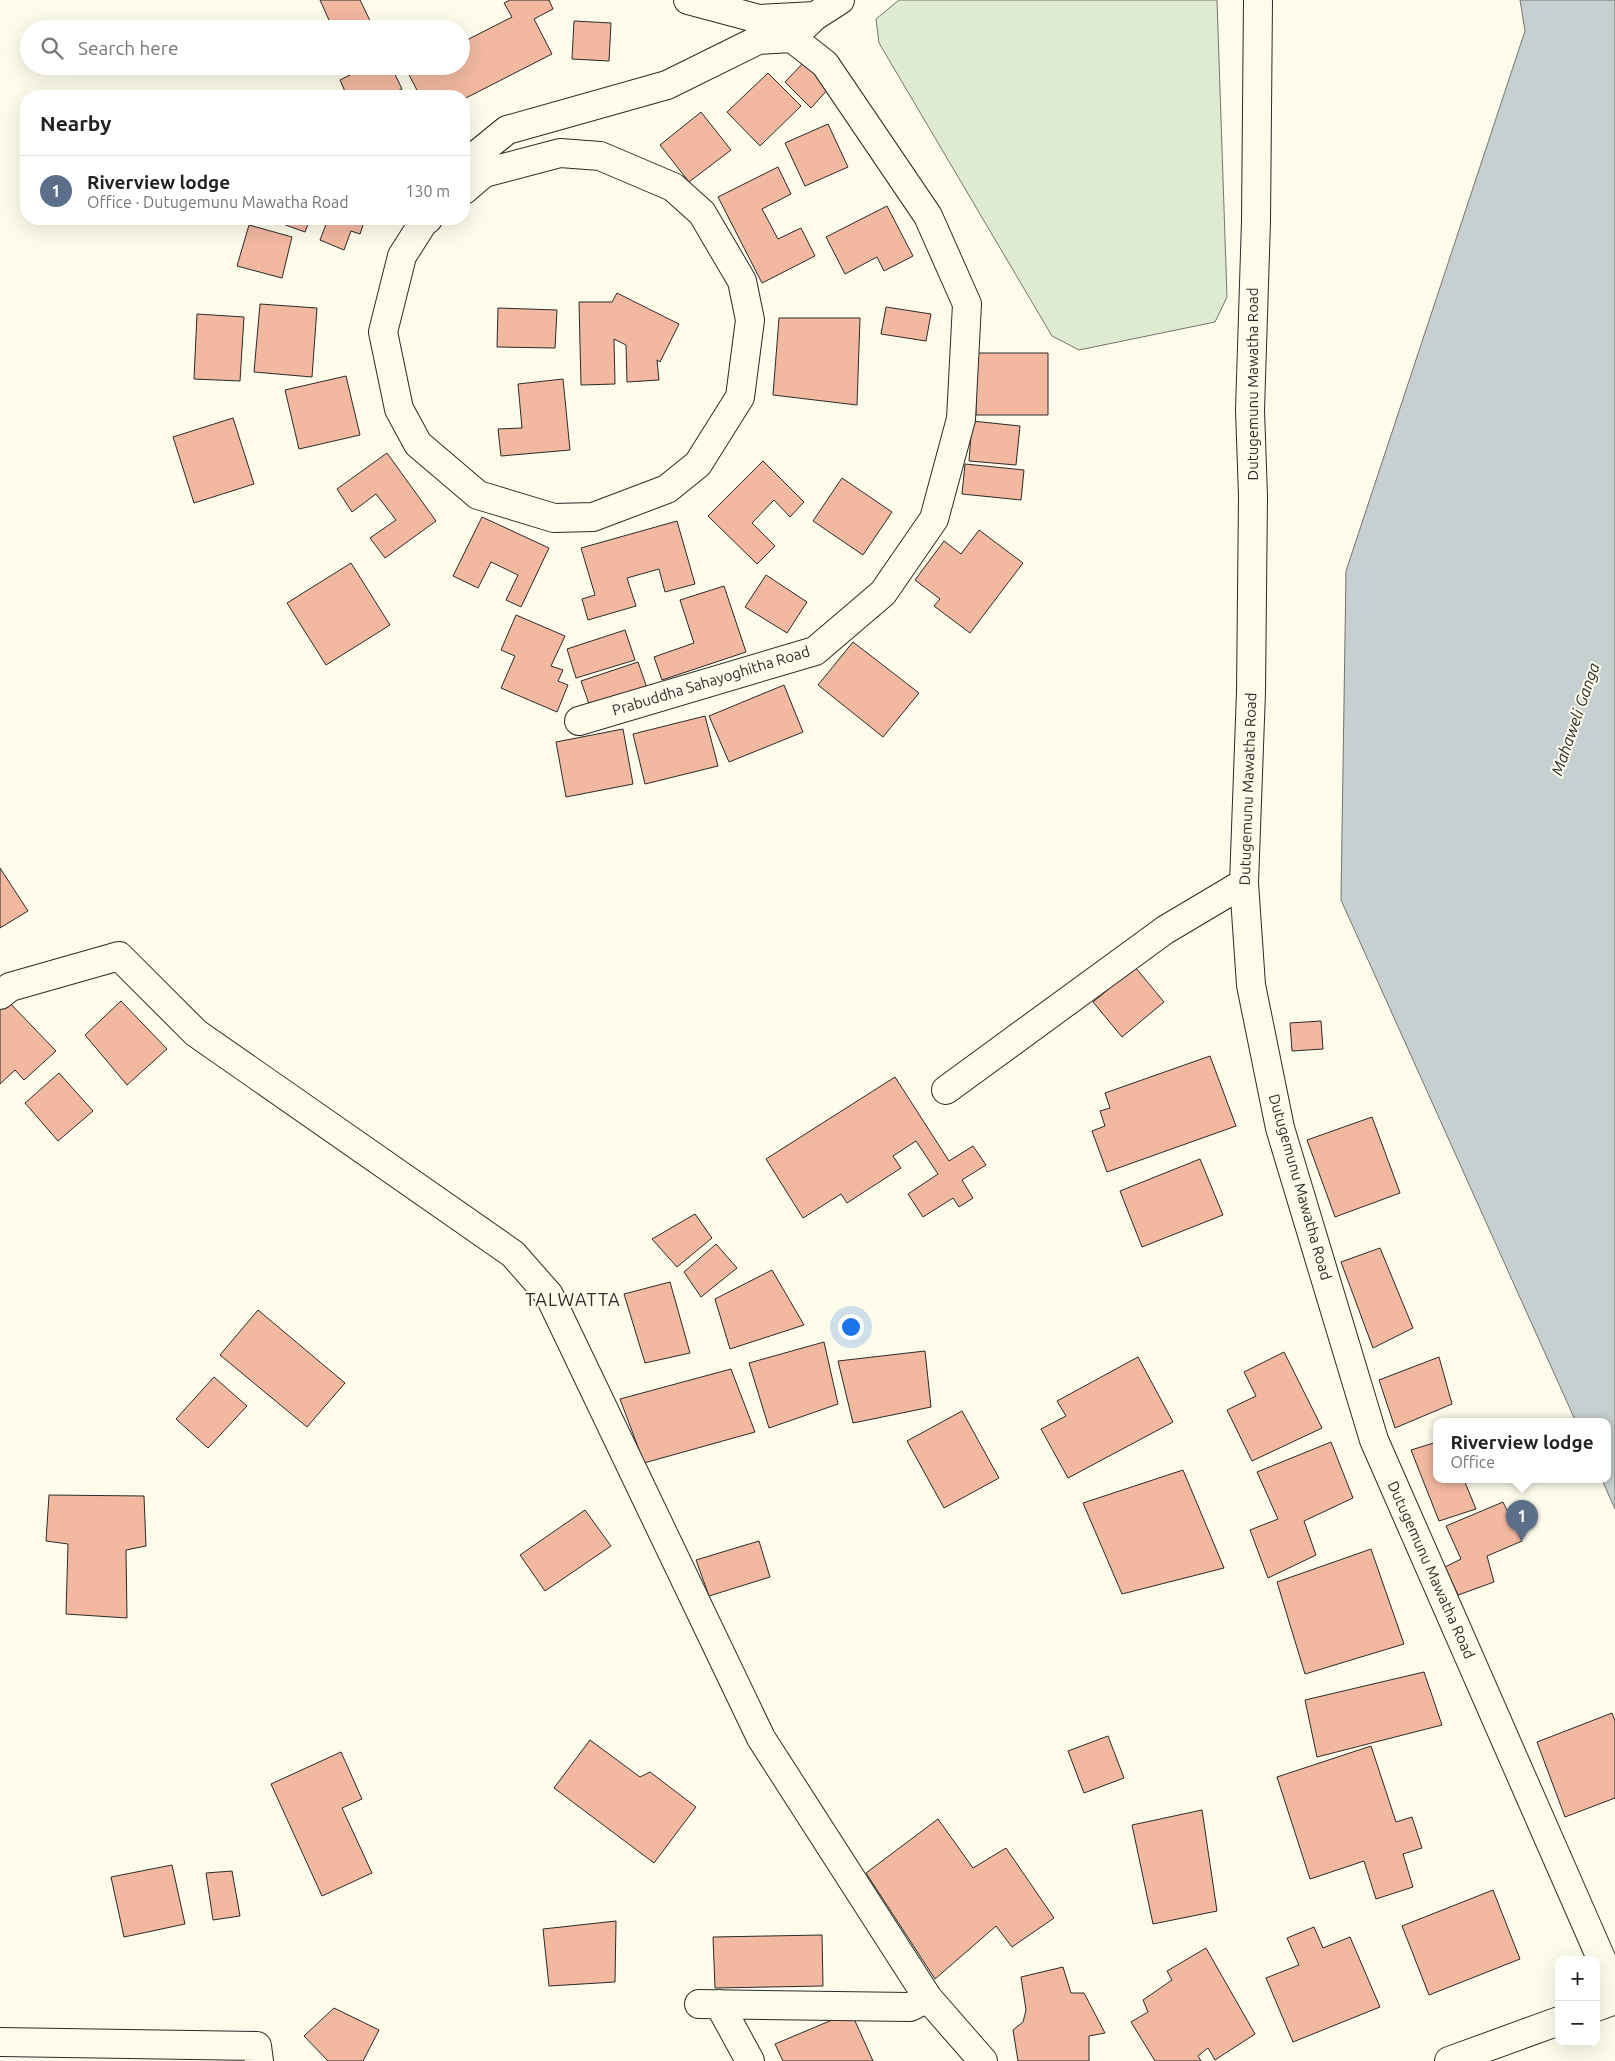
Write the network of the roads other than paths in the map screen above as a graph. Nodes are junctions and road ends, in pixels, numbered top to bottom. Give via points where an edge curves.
1 (688, 0) edge
2 (840, 0) edge
3 (1258, 0) edge
4 (815, 16) junction
5 (792, 38) junction
6 (470, 160) edge
7 (470, 185) edge
8 (422, 225) edge
9 (579, 721) dead end
10 (1244, 883) junction
11 (0, 995) edge
12 (946, 1090) dead end
13 (1615, 1990) edge
14 (928, 1998) junction
15 (1615, 2000) edge
16 (1600, 2006) edge
17 (1555, 2022) edge
18 (0, 2042) edge
19 (258, 2061) edge
20 (750, 2061) edge
21 (982, 2061) edge
22 (1449, 2061) edge

1 - 4 street via 759,19
2 - 4 street
3 - 10 street, Dutugemunu Mawatha Road via 1250,410 1253,496 1251,692
4 - 5 street
5 - 6 street via 758,40 667,85 507,130
5 - 9 street, Prabuddha Sahayoghitha Road via 825,64 928,216 967,304 961,419 934,519 883,593 815,651
7 - 8 street via 484,173 560,153 600,156 673,187 702,213 742,281 750,320 740,398 698,464 667,489 593,516 554,518 478,496 418,444 399,410 383,332 402,256
10 - 12 street via 1165,930
10 - 13 street, Dutugemunu Mawatha Road via 1251,985 1280,1128 1374,1440
11 - 14 street via 10,987 119,956 196,1032 513,1254 549,1295 761,1738
14 - 20 street via 910,2007 709,2004
14 - 21 street
15 - 16 street
17 - 22 street
18 - 19 street via 257,2046

